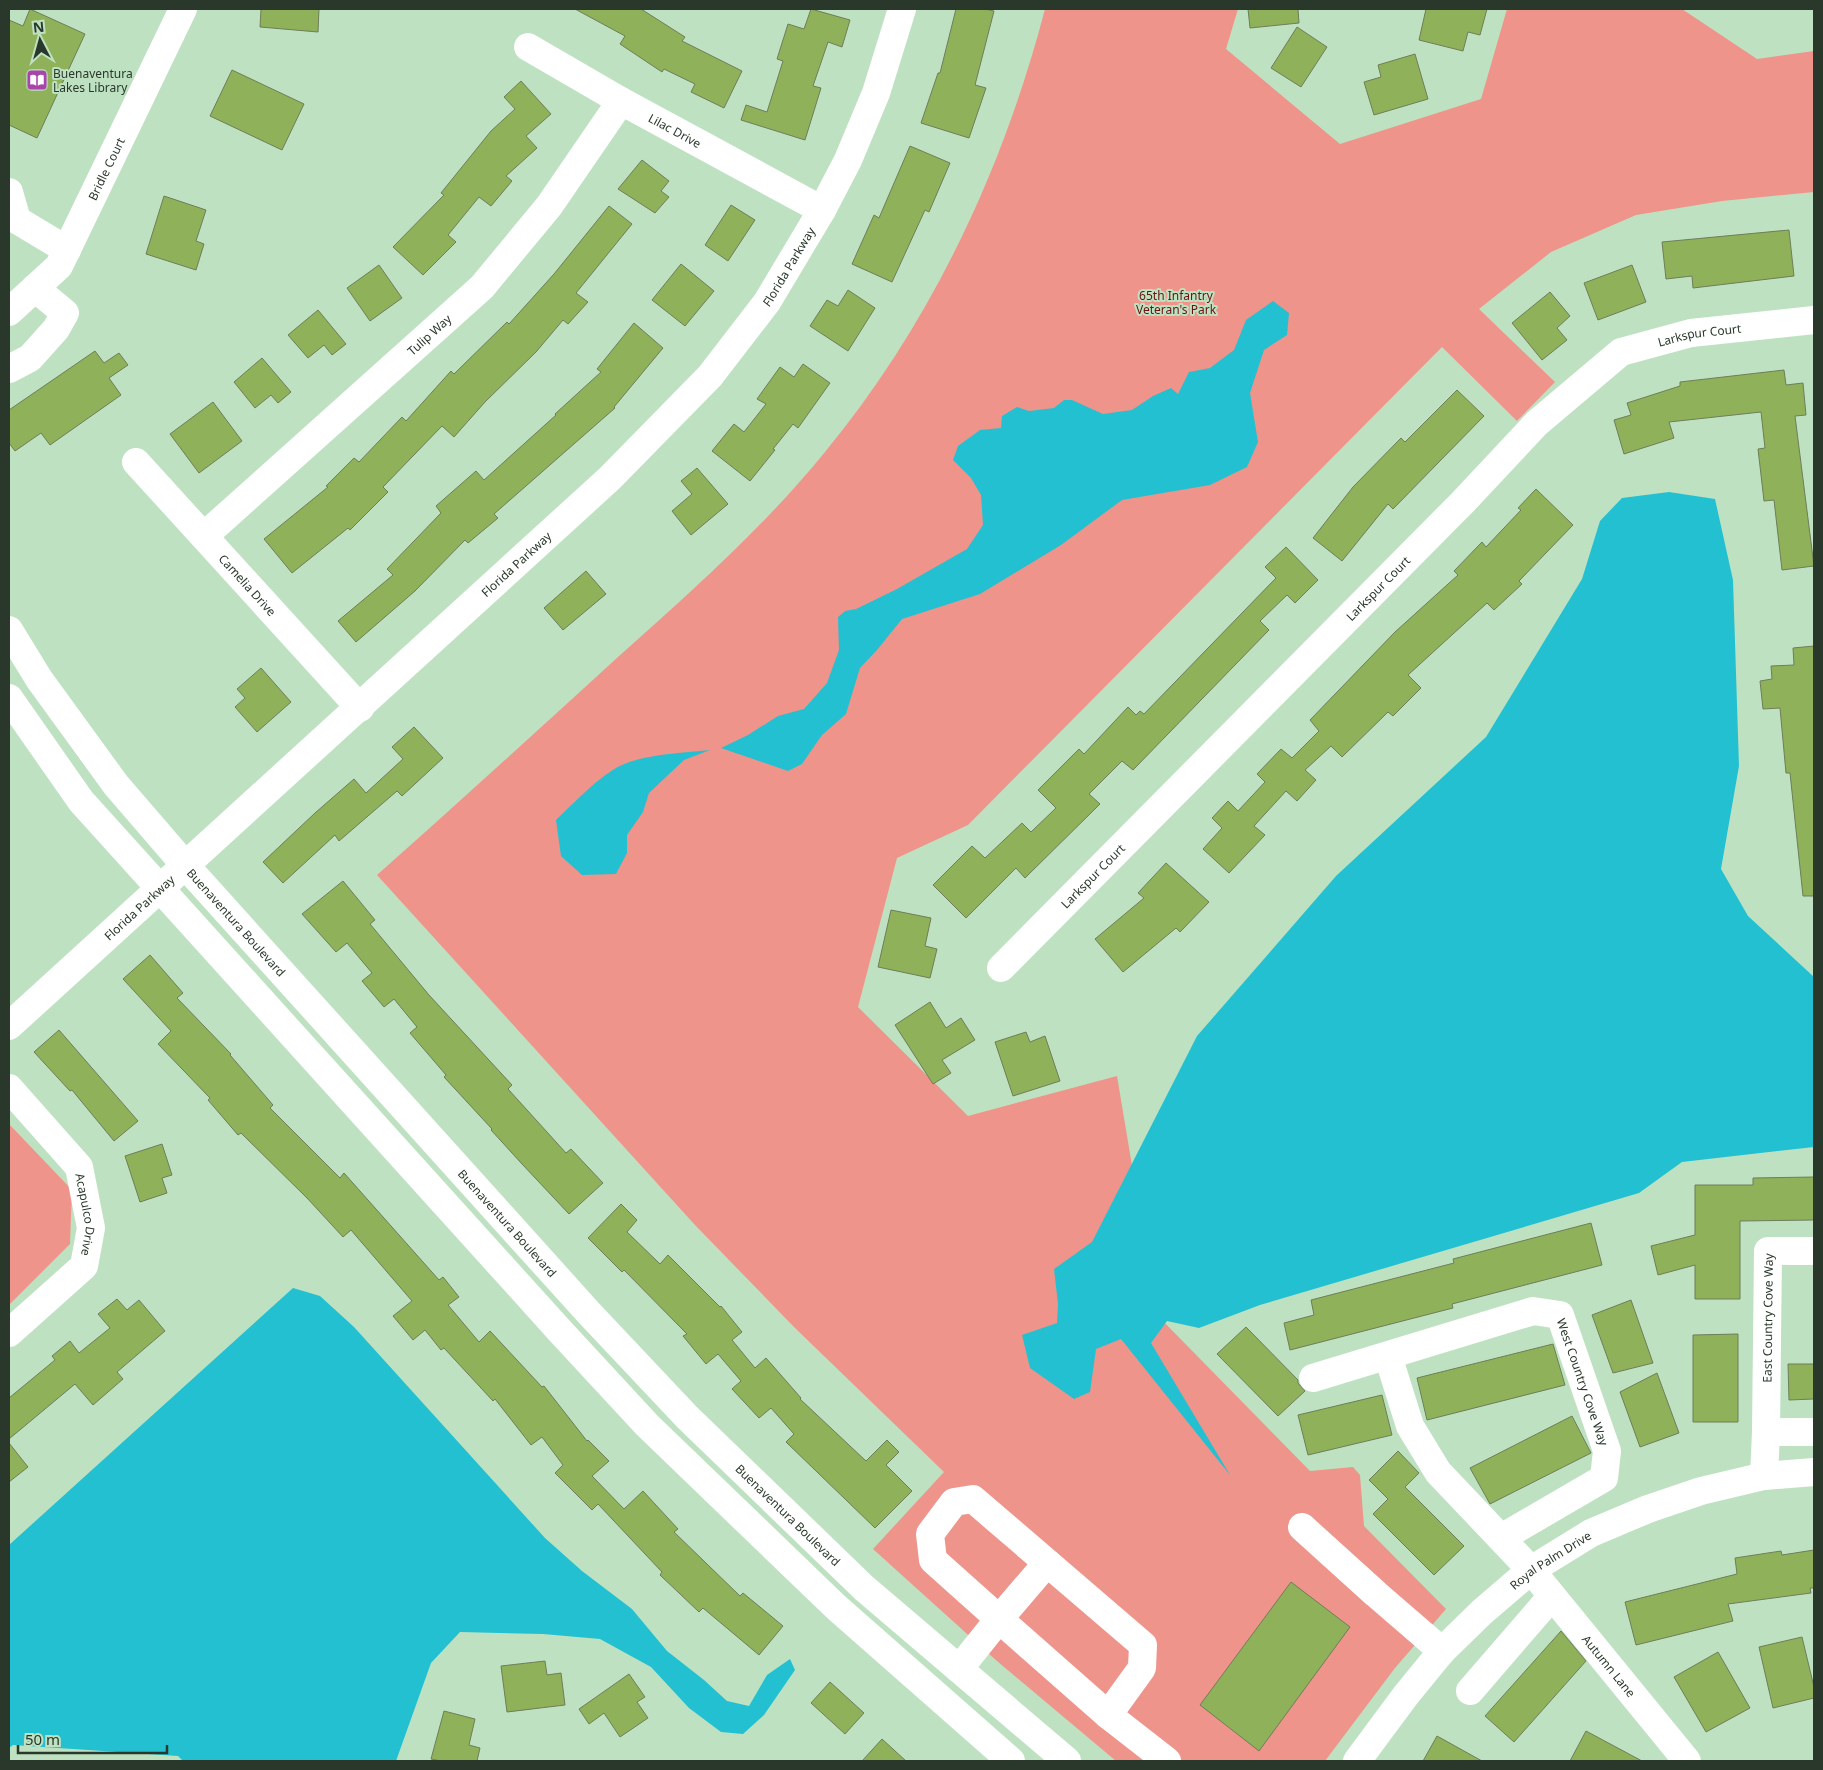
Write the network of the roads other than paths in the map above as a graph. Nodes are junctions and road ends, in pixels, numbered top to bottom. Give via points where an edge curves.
1 (183, 9) edge
2 (902, 9) edge
3 (528, 47) dead end
4 (622, 102) junction
5 (9, 192) edge
6 (822, 210) junction
7 (13, 221) edge
8 (67, 250) junction
9 (35, 288) junction
10 (9, 312) edge
11 (1814, 320) edge
12 (9, 369) edge
13 (136, 462) dead end
14 (204, 536) junction
15 (9, 630) edge
16 (9, 698) edge
17 (360, 708) junction
18 (185, 865) junction
19 (160, 888) junction
20 (1001, 968) dead end
21 (9, 1026) edge
22 (9, 1088) edge
23 (1814, 1251) edge
24 (9, 1333) edge
25 (1388, 1356) junction
26 (1313, 1378) dead end
27 (1766, 1432) junction
28 (1814, 1432) edge
29 (1814, 1472) edge
30 (1764, 1476) junction
31 (1302, 1527) dead end
32 (1500, 1538) junction
33 (1047, 1563) junction
34 (1531, 1570) junction
35 (1552, 1596) junction
36 (999, 1620) junction
37 (1442, 1651) junction
38 (959, 1669) junction
39 (1470, 1691) dead end
40 (1108, 1715) junction
41 (1011, 1761) edge
42 (1067, 1761) edge
43 (1167, 1761) edge
44 (1357, 1761) edge
45 (1687, 1761) edge

1 - 8 street, Bridle Court
2 - 6 street, Florida Parkway via 876,93 848,160
3 - 4 street, Lilac Drive
4 - 6 street, Lilac Drive
4 - 14 street, Tulip Way via 549,206 482,287
5 - 7 street
6 - 17 street, Florida Parkway via 767,302 710,376 610,478
7 - 8 street
8 - 9 street, Bridle Court via 59,266
9 - 10 street, Bridle Court
9 - 12 street via 64,313 56,329 30,358
11 - 20 street, Larkspur Court via 1691,333 1621,352 1537,423
13 - 14 street, Camelia Drive
14 - 17 street, Camelia Drive
15 - 18 street, Buenaventura Boulevard via 116,785
16 - 19 street via 81,801
17 - 18 street, Florida Parkway
18 - 19 street, Florida Parkway
18 - 38 street, Buenaventura Boulevard via 588,1312 687,1417 864,1588
19 - 21 street, Florida Parkway
19 - 41 street via 648,1425 836,1607
22 - 24 street, Acapulco Drive via 79,1167 92,1228 84,1266
23 - 27 street, East Country Cove Way via 1768,1251
25 - 26 street, West Country Cove Way
25 - 32 street via 1410,1426 1438,1472
25 - 32 street, West Country Cove Way via 1533,1311 1560,1314 1607,1451 1604,1478
27 - 28 street
27 - 30 street, East Country Cove Way
29 - 30 street, Royal Palm Drive
30 - 34 street, Royal Palm Drive via 1700,1491 1648,1509 1591,1533
31 - 37 street
32 - 34 street
33 - 36 street
33 - 36 street via 973,1499 954,1502 930,1534 933,1560
33 - 40 street via 1143,1645 1142,1668
34 - 35 street, Autumn Lane
34 - 37 street, Royal Palm Drive
35 - 39 street
35 - 45 street, Autumn Lane
36 - 38 street
36 - 40 street
37 - 44 street, Royal Palm Drive
38 - 42 street, Buenaventura Boulevard
40 - 43 street

